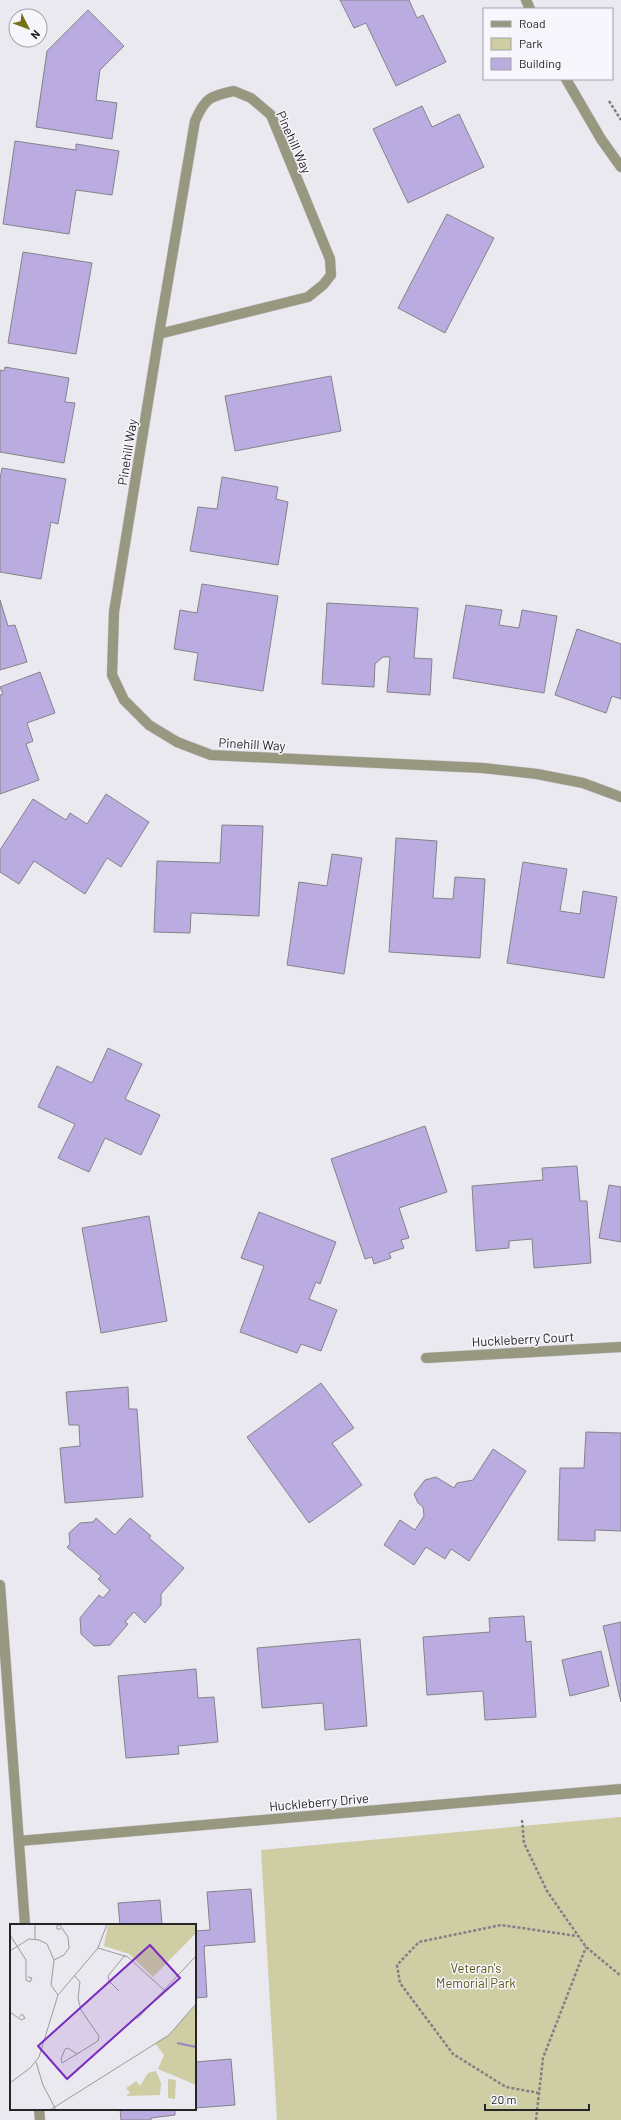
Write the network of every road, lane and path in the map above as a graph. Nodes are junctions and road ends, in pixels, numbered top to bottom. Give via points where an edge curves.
1 (567, 80) edge
2 (621, 167) edge
3 (159, 334) junction
4 (621, 797) edge
5 (621, 1347) edge
6 (426, 1358) dead end
7 (0, 1585) edge
8 (621, 1790) edge
9 (520, 1798) junction
10 (19, 1841) junction
11 (25, 1924) edge
12 (577, 1936) junction
13 (586, 1947) junction
14 (621, 1976) edge
15 (539, 2093) junction
16 (39, 2110) edge
17 (40, 2120) edge
18 (536, 2120) edge

1 - 2 street via 601,140
3 - 3 street, Pinehill Way via 195,121 201,106 212,95 234,92 251,98 270,115 330,259 331,274 323,285 308,297
3 - 4 street, Pinehill Way via 114,612 112,674 124,700 149,725 177,742 211,755 483,768 537,774 583,784
5 - 6 street, Huckleberry Court
7 - 10 street
8 - 9 street, Huckleberry Drive
9 - 10 street, Huckleberry Drive
9 - 12 path via 524,1843 547,1891
10 - 11 street
12 - 13 path
12 - 15 path via 501,1925 418,1942 397,1965 400,1983 453,2054 506,2087
13 - 14 path
13 - 15 path via 543,2058
15 - 18 path
16 - 17 street

